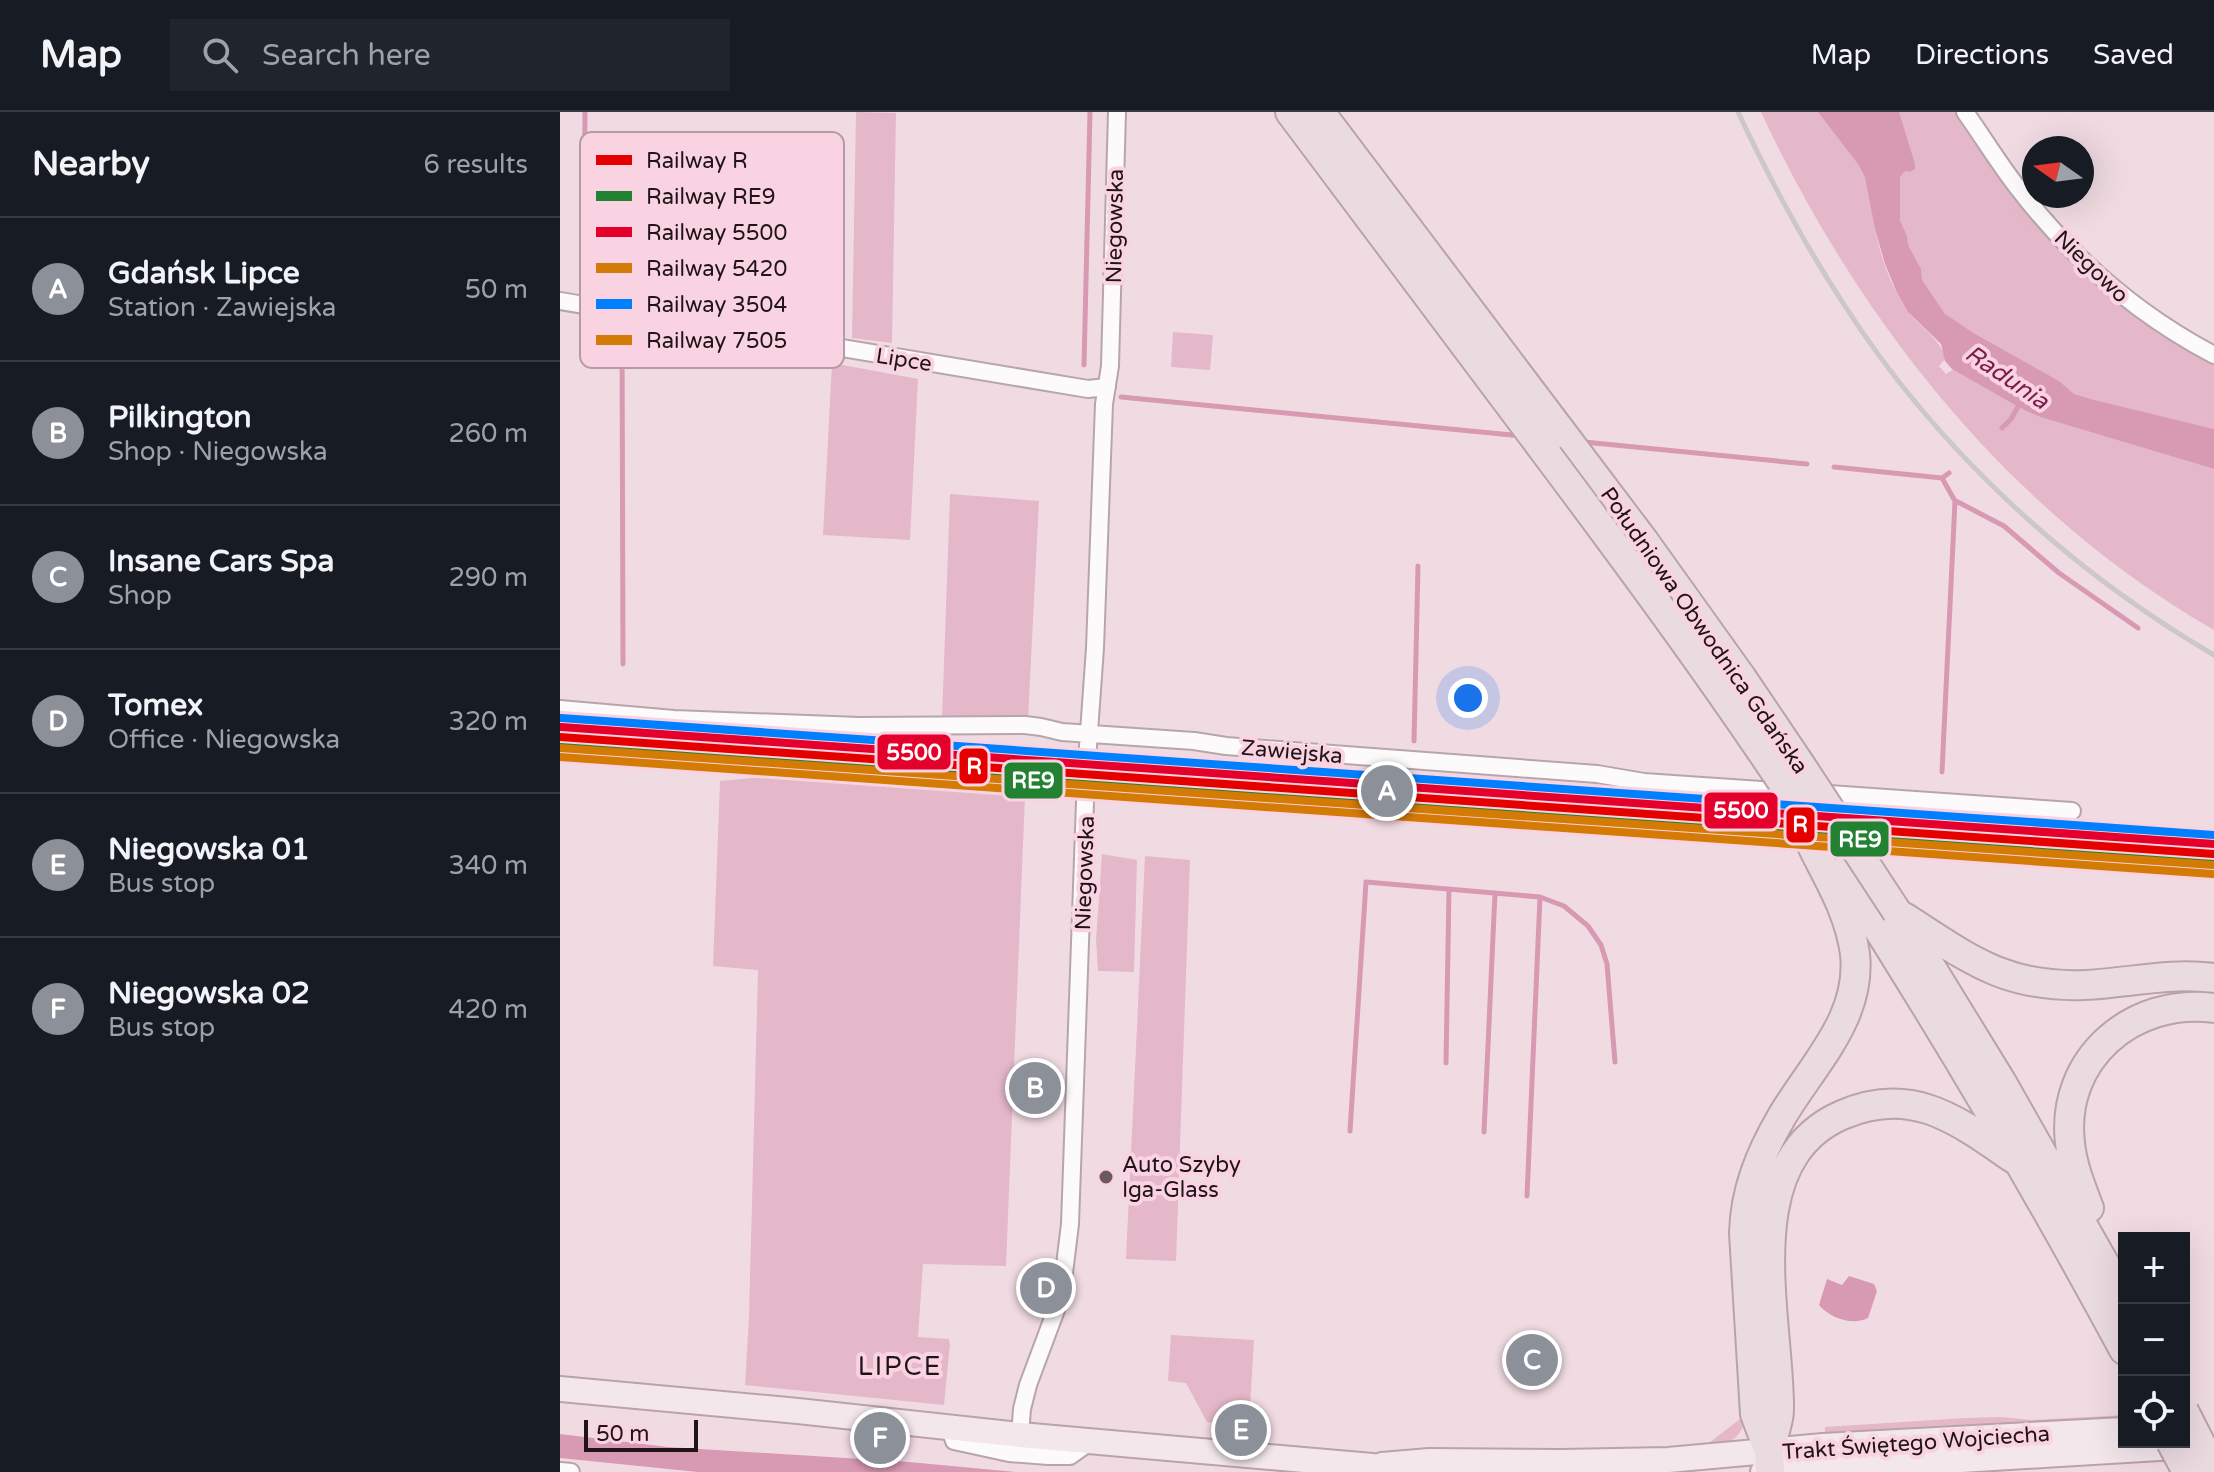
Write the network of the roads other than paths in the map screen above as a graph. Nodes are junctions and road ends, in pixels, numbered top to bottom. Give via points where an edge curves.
1 (1117, 112) edge
2 (1290, 112) edge
3 (1320, 112) edge
4 (1965, 112) edge
5 (560, 301) edge
6 (580, 304) edge
7 (844, 348) edge
8 (2214, 355) edge
9 (1107, 387) junction
10 (560, 709) edge
11 (1090, 734) junction
12 (1798, 806) junction
13 (2072, 811) dead end
14 (1897, 912) junction
15 (2214, 978) edge
16 (2214, 1008) edge
17 (2020, 1163) junction
18 (2118, 1283) edge
19 (2118, 1286) edge
20 (2118, 1339) edge
21 (1764, 1370) junction
22 (560, 1389) edge
23 (2190, 1423) edge
24 (2214, 1425) edge
25 (2190, 1427) edge
26 (2118, 1430) edge
27 (2214, 1445) edge
28 (2174, 1448) edge
29 (1024, 1458) edge
30 (1767, 1465) edge
31 (1372, 1466) junction
32 (2214, 1470) edge
33 (560, 1471) edge
34 (571, 1472) edge
35 (1400, 1472) edge
36 (2187, 1472) edge

1 - 9 street, Niegowska
2 - 12 highway, Południowa Obwodnica Gdańska, bridge via 1653,596
3 - 14 highway, Południowa Obwodnica Gdańska, bridge via 1644,541
4 - 8 street, Niegowo via 2018,188 2080,256 2148,316
5 - 6 street, Lipce
7 - 9 street, Lipce via 1072,386
9 - 11 street, Niegowska
10 - 11 street, Zawiejska via 859,726 1025,725
11 - 13 street, Zawiejska via 1644,782
11 - 29 street, Niegowska via 1068,1250 1056,1310 1028,1385
12 - 17 highway, Południowa Obwodnica Gdańska via 1921,996
12 - 21 highway via 1846,915 1855,973 1839,1030 1782,1117 1751,1184 1744,1233
14 - 15 highway via 1984,967 2023,980 2085,985 2176,976
14 - 19 highway, Południowa Obwodnica Gdańska
16 - 18 highway via 2168,1008 2138,1018 2103,1045 2077,1085 2070,1121 2073,1161 2106,1238
17 - 20 highway, Południowa Obwodnica Gdańska
17 - 21 highway via 1953,1119 1914,1104 1853,1110 1813,1133 1793,1155 1775,1198
21 - 30 highway via 1755,1414
22 - 29 main road, Trakt Świętego Wojciecha via 950,1428
23 - 32 highway, bridge
24 - 25 main road
26 - 30 main road, Trakt Świętego Wojciecha via 1835,1445
27 - 30 main road, Trakt Świętego Wojciecha
28 - 36 highway, bridge
29 - 31 main road, Trakt Świętego Wojciecha via 1091,1441
30 - 31 main road, Trakt Świętego Wojciecha via 1668,1460
31 - 35 main road, Trakt Świętego Wojciecha
33 - 34 street

